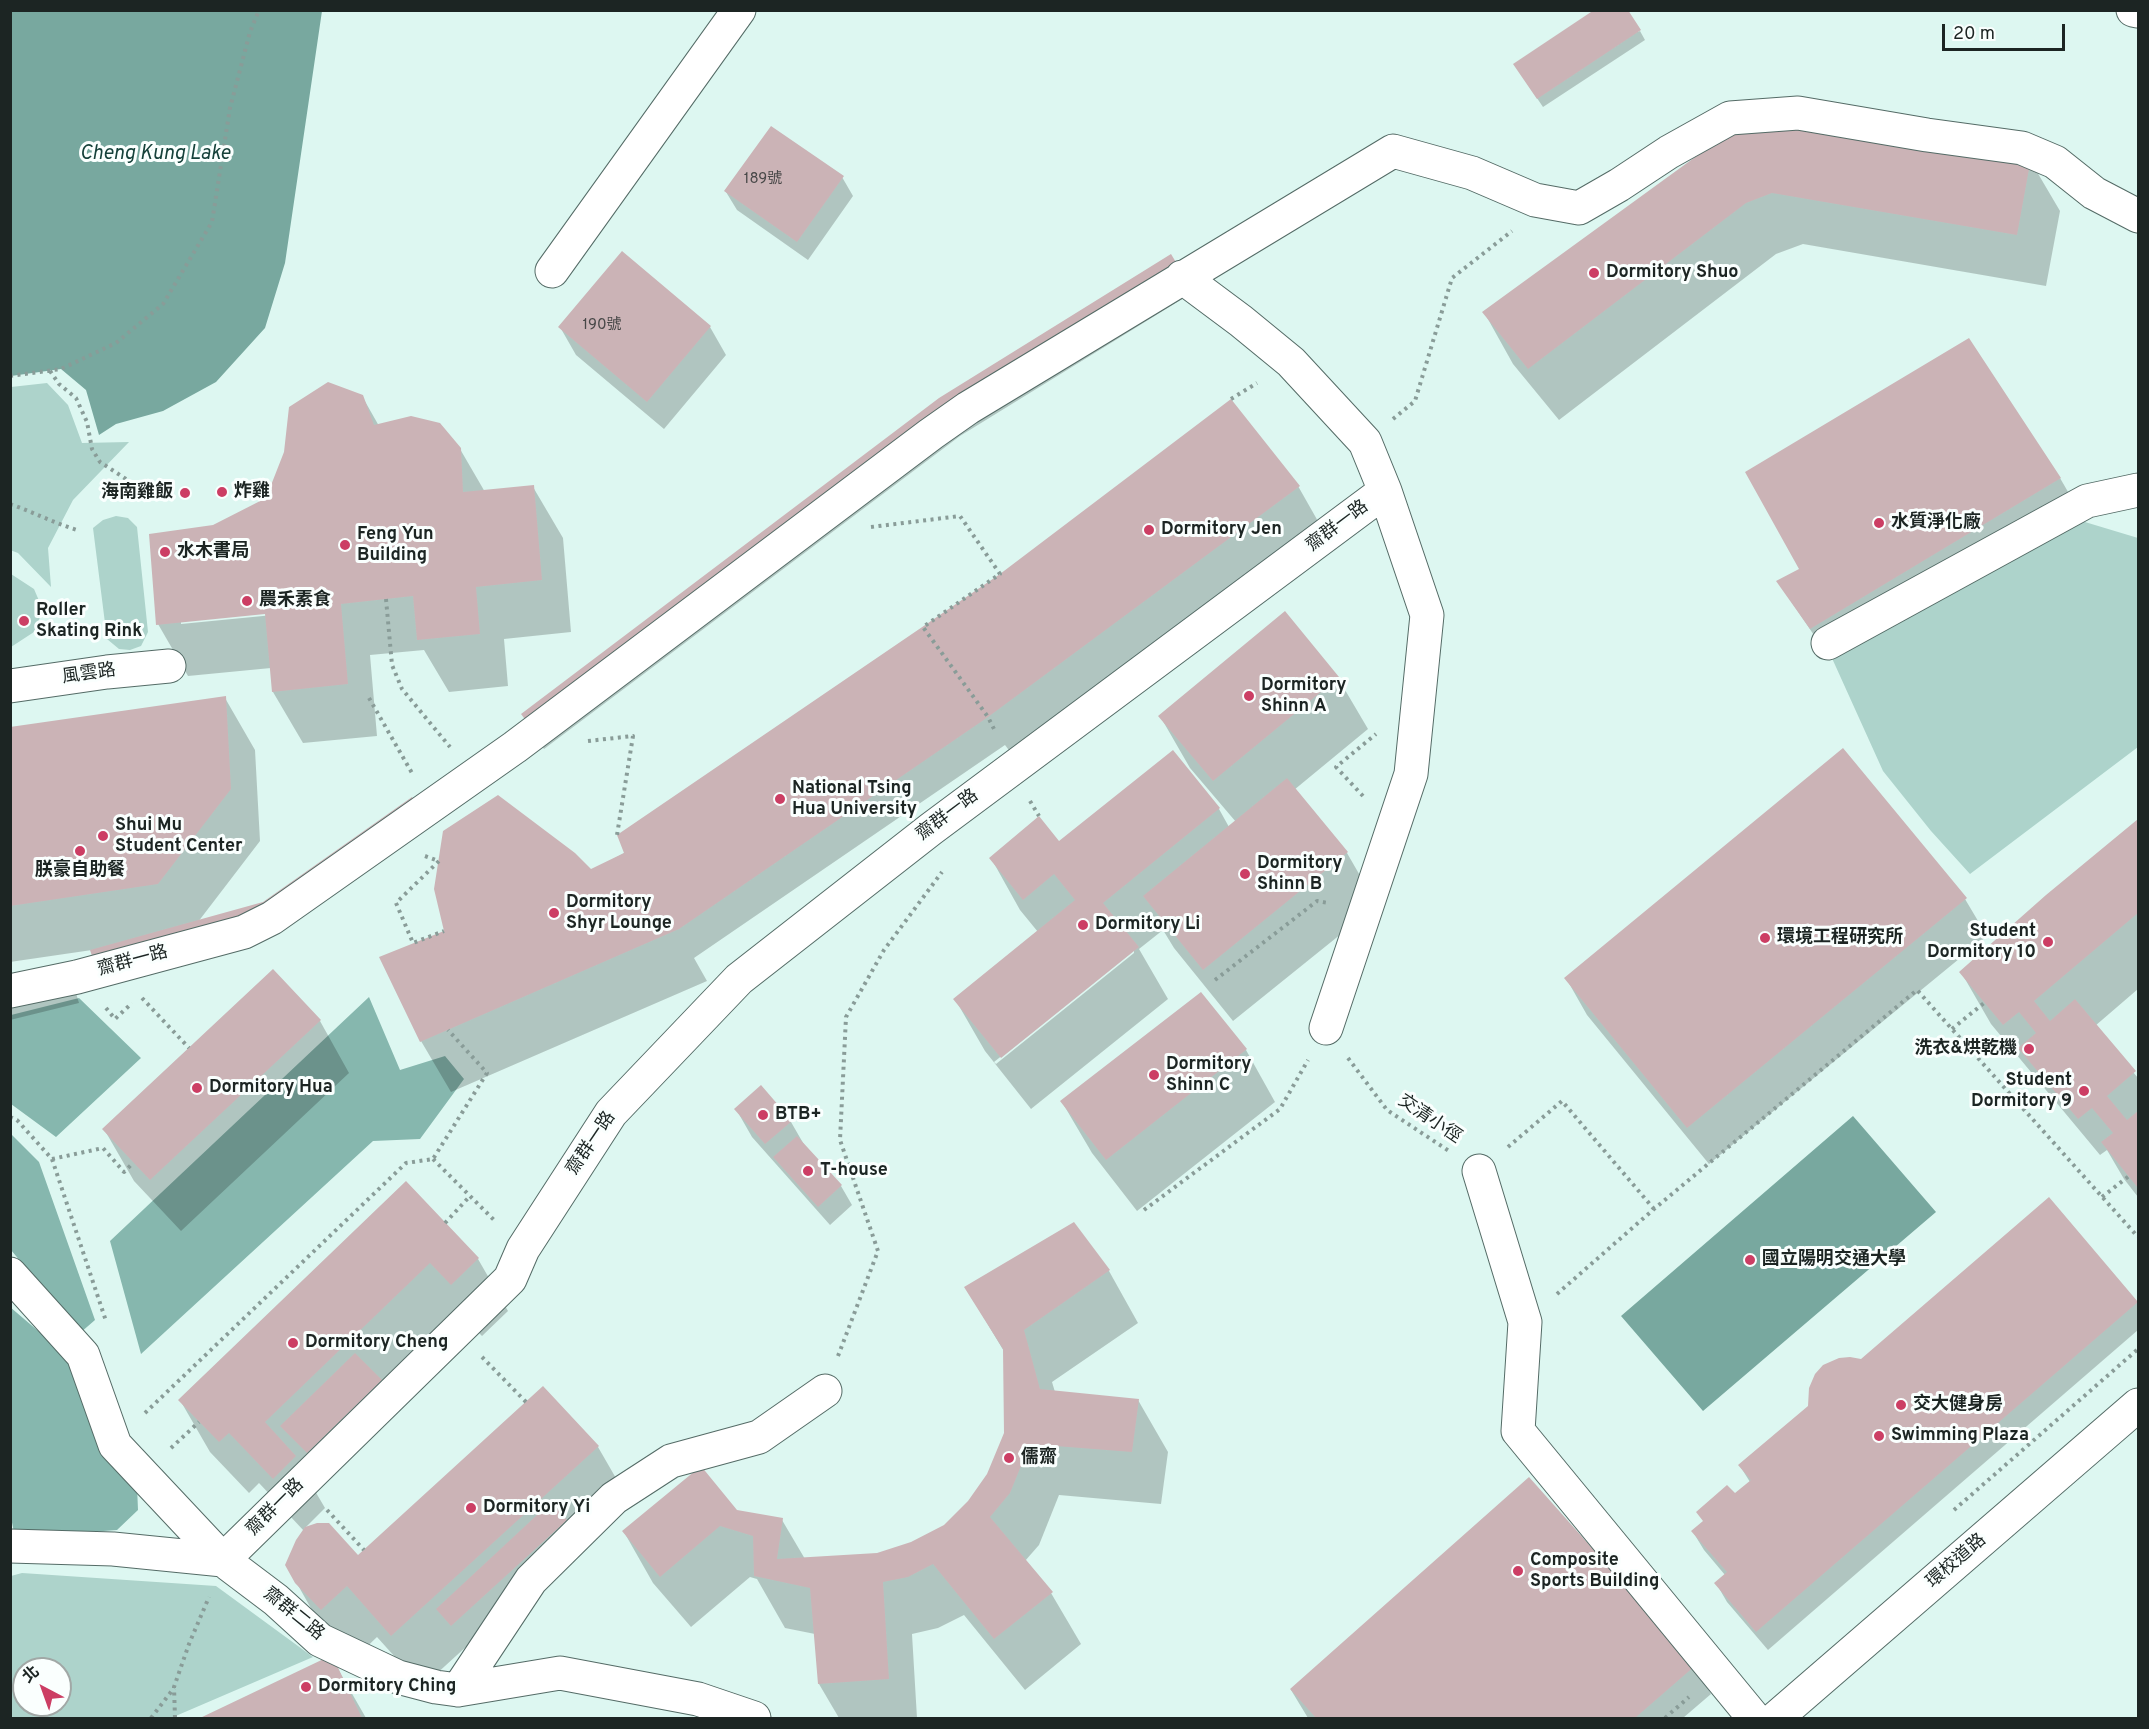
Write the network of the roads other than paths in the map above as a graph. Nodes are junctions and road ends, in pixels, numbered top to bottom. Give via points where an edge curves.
1 (739, 10) edge
2 (2133, 10) edge
3 (2139, 11) edge
4 (2139, 216) edge
5 (552, 271) dead end
6 (1182, 277) junction
7 (2139, 490) edge
8 (1385, 491) junction
9 (1828, 643) dead end
10 (169, 666) dead end
11 (10, 686) edge
12 (10, 991) edge
13 (1326, 1028) road end
14 (1479, 1171) road end
15 (10, 1274) edge
16 (825, 1391) road end
17 (2139, 1405) edge
18 (10, 1546) edge
19 (223, 1560) junction
20 (458, 1690) junction
21 (753, 1719) edge
22 (1754, 1719) edge
23 (1776, 1719) edge

1 - 5 street
2 - 3 street
4 - 6 street via 2094,194 2055,162 2022,148 1798,113 1730,118 1579,208 1535,200 1472,173 1393,152
6 - 8 street, 齋群一路 via 1291,362 1365,442
6 - 12 street, 齋群一路 via 931,434 515,747 272,918 244,932
7 - 9 street via 2086,501
8 - 13 street via 1427,615 1411,774
8 - 19 street, 齋群一路 via 931,829 740,979 611,1113 523,1249 510,1279
10 - 11 street, 風雲路
14 - 22 street via 1524,1322 1518,1431
15 - 19 street, 齋群二路 via 83,1355 115,1444
16 - 20 street via 759,1437 671,1461 614,1498 531,1580
17 - 23 street, 環校道路
18 - 19 street via 113,1549
19 - 20 street, 齋群二路 via 321,1640 398,1677
20 - 21 street, 齋群二路 via 560,1673 698,1699

